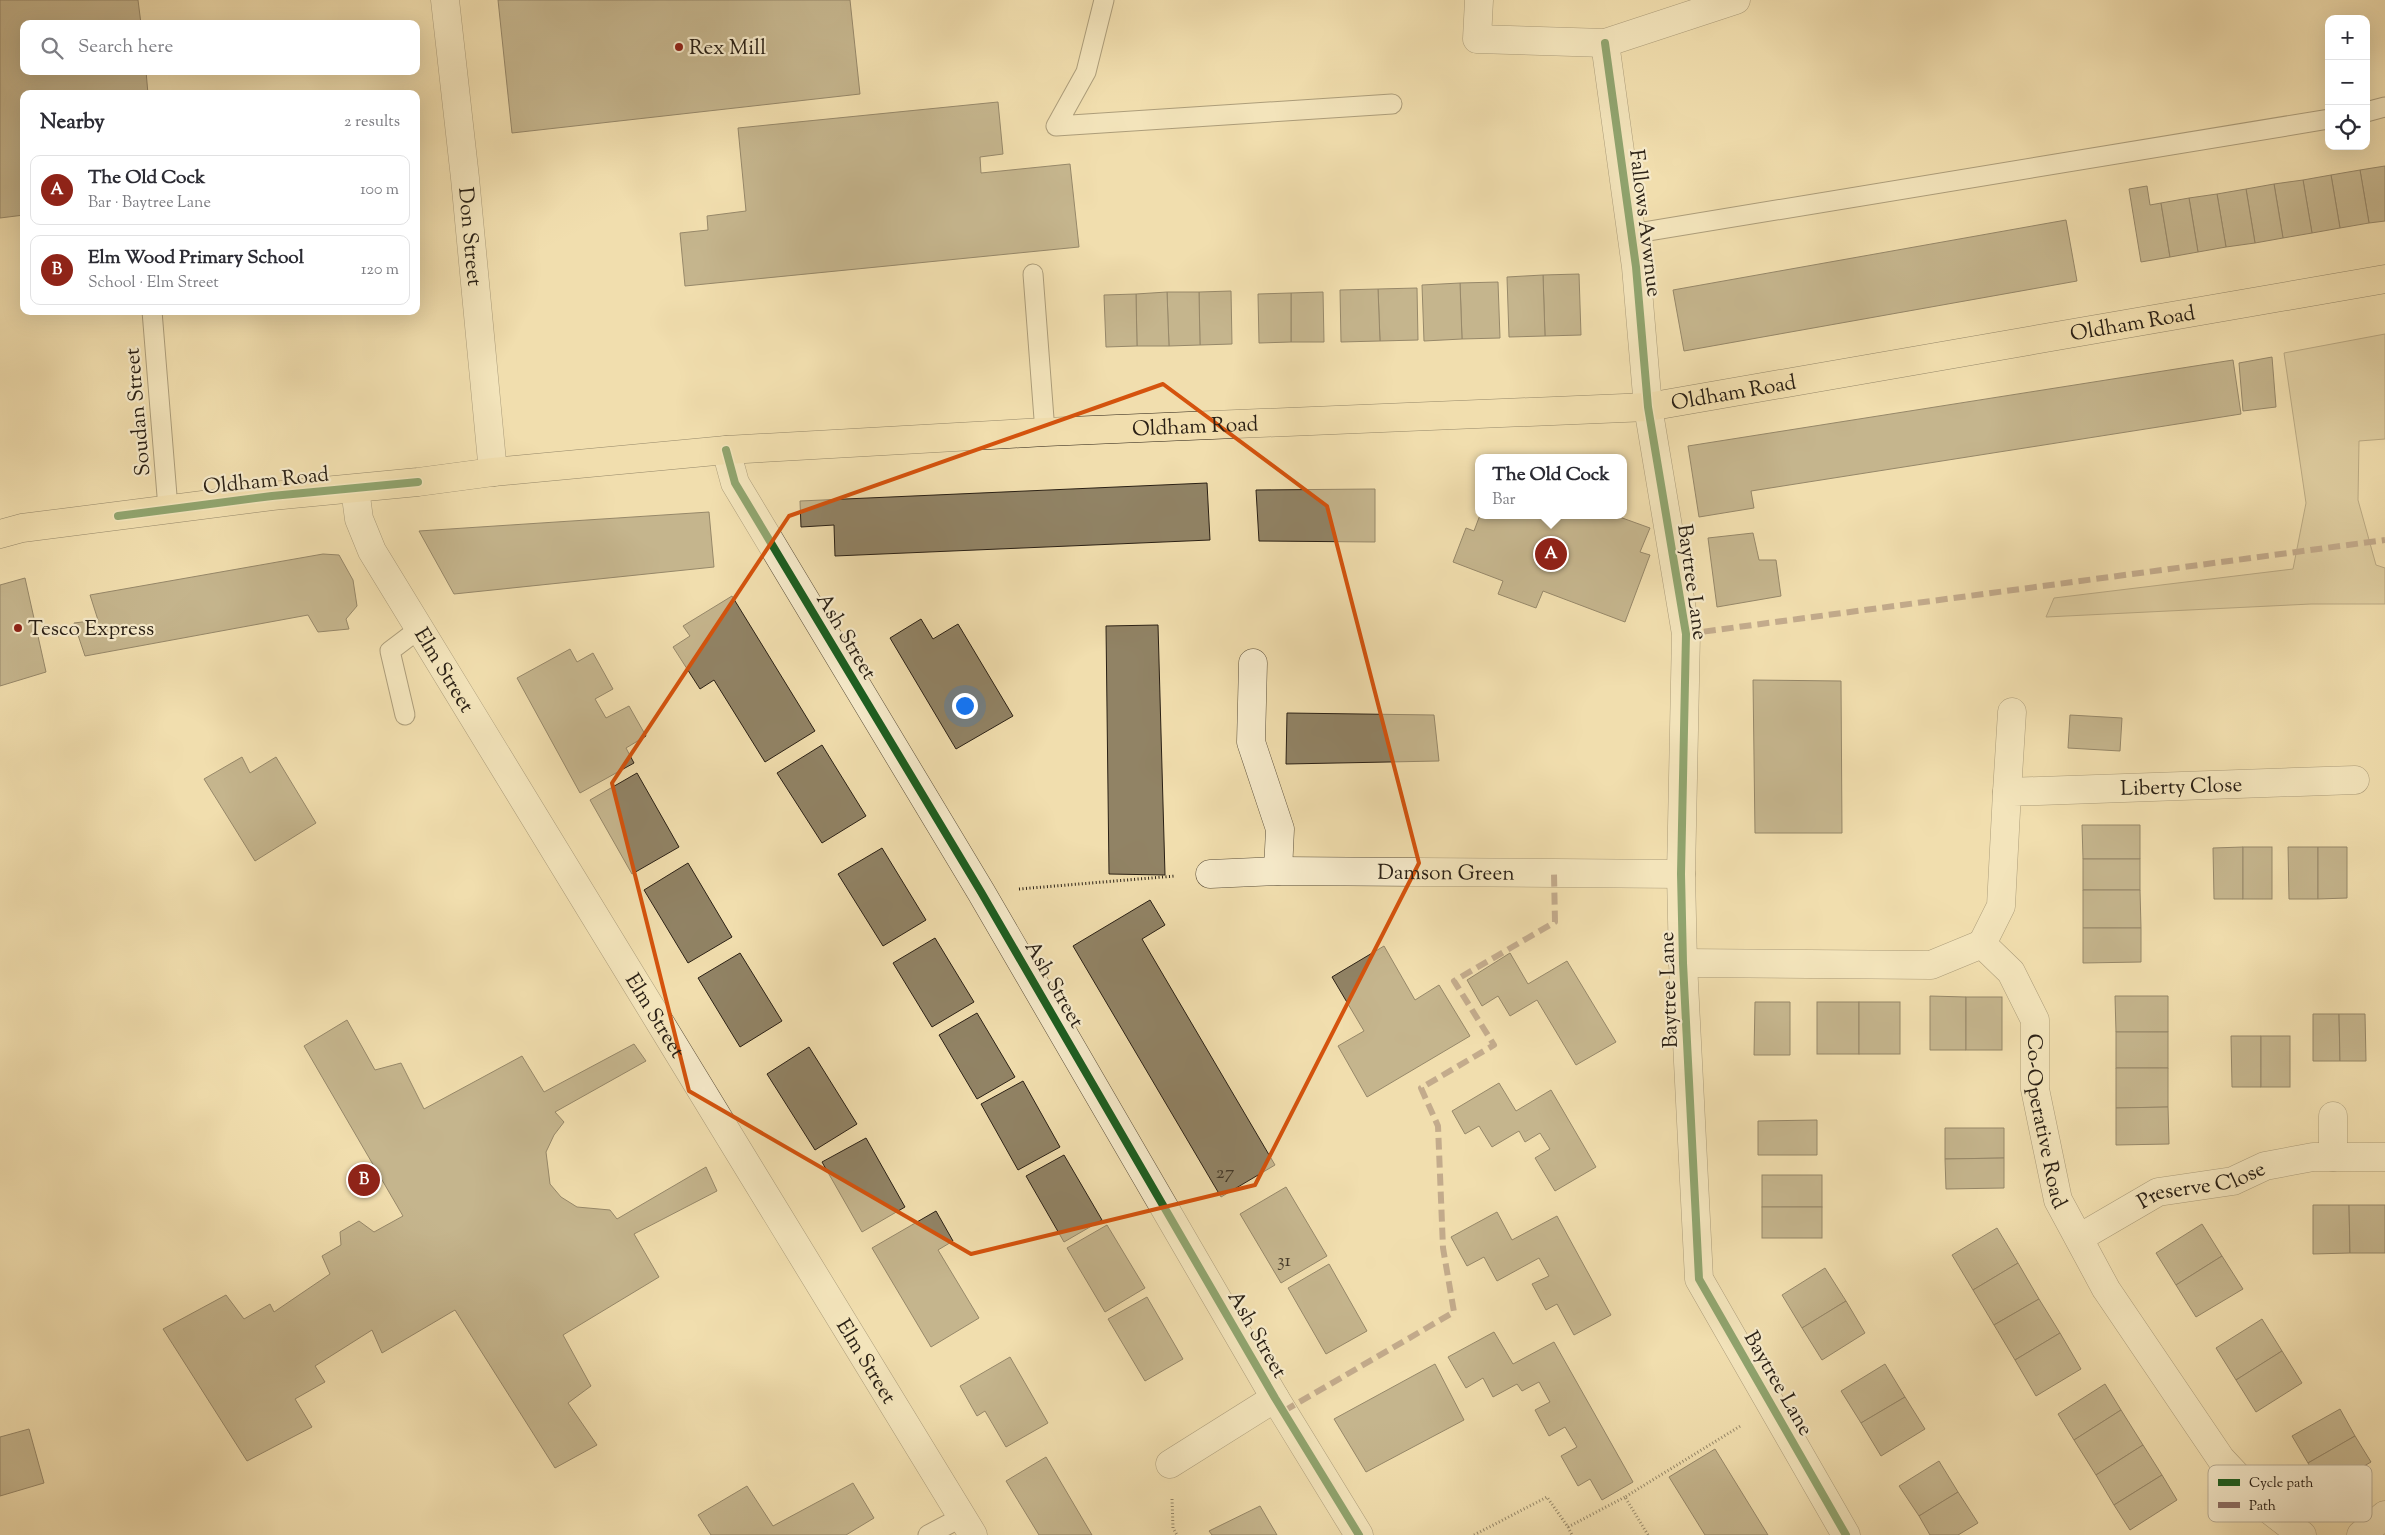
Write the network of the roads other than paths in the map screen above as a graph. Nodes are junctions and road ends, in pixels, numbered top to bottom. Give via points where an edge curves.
1 (445, 0) edge
2 (1104, 0) edge
3 (1479, 0) edge
4 (1736, 0) edge
5 (1605, 43) junction
6 (1392, 104) dead end
7 (2385, 107) edge
8 (2370, 111) edge
9 (2325, 120) edge
10 (1631, 234) junction
11 (1033, 274) dead end
12 (2385, 279) edge
13 (152, 315) edge
14 (1648, 407) junction
15 (1045, 432) junction
16 (726, 450) junction
17 (493, 472) junction
18 (355, 489) junction
19 (168, 508) junction
20 (0, 534) edge
21 (419, 629) junction
22 (1254, 663) dead end
23 (2012, 712) dead end
24 (405, 715) dead end
25 (2356, 780) dead end
26 (2007, 792) junction
27 (1278, 871) junction
28 (1210, 874) road end
29 (1681, 874) junction
30 (1982, 944) junction
31 (1683, 963) junction
32 (2333, 1116) dead end
33 (2385, 1157) edge
34 (2333, 1158) junction
35 (2078, 1238) junction
36 (1275, 1398) junction
37 (1170, 1464) dead end
38 (2227, 1465) edge
39 (2385, 1515) edge
40 (2285, 1522) edge
41 (967, 1526) edge
42 (928, 1535) edge
43 (1359, 1535) edge
44 (1846, 1535) edge
45 (2302, 1535) edge
46 (2360, 1535) edge

1 - 17 street, Don Street
2 - 6 lane via 1086,72 1056,126
3 - 5 street via 1477,39
4 - 5 street
5 - 10 street, Fallows Avwnue
7 - 8 lane
9 - 10 lane
10 - 14 street, Fallows Avwnue
11 - 15 lane
12 - 14 main road, Oldham Road
13 - 19 lane, Soudan Street
14 - 15 main road, Oldham Road
14 - 29 street, Baytree Lane via 1686,634
15 - 16 main road, Oldham Road
16 - 17 main road, Oldham Road
16 - 36 street, Ash Street via 735,483 982,892
17 - 18 main road, Oldham Road
18 - 19 main road, Oldham Road
18 - 21 street, Elm Street via 364,535
19 - 20 main road, Oldham Road via 22,528
21 - 24 lane via 390,651
21 - 41 street, Elm Street
22 - 27 street via 1251,742 1280,829
23 - 26 street
25 - 26 street, Liberty Close
26 - 30 street via 2001,906
27 - 28 street, Damson Green
27 - 29 street, Damson Green
29 - 31 street, Baytree Lane
30 - 31 street via 1931,965
30 - 35 street, Co-Operative Road via 2011,972 2035,1020 2035,1089 2058,1200
31 - 44 street, Baytree Lane via 1699,1279
32 - 34 street
33 - 34 street, Preserve Close
34 - 35 street, Preserve Close via 2265,1166 2234,1181 2158,1192
35 - 38 street, Co-Operative Road via 2106,1289
36 - 37 street
36 - 43 street, Ash Street
39 - 46 street
40 - 45 street, Co-Operative Road
41 - 42 lane

